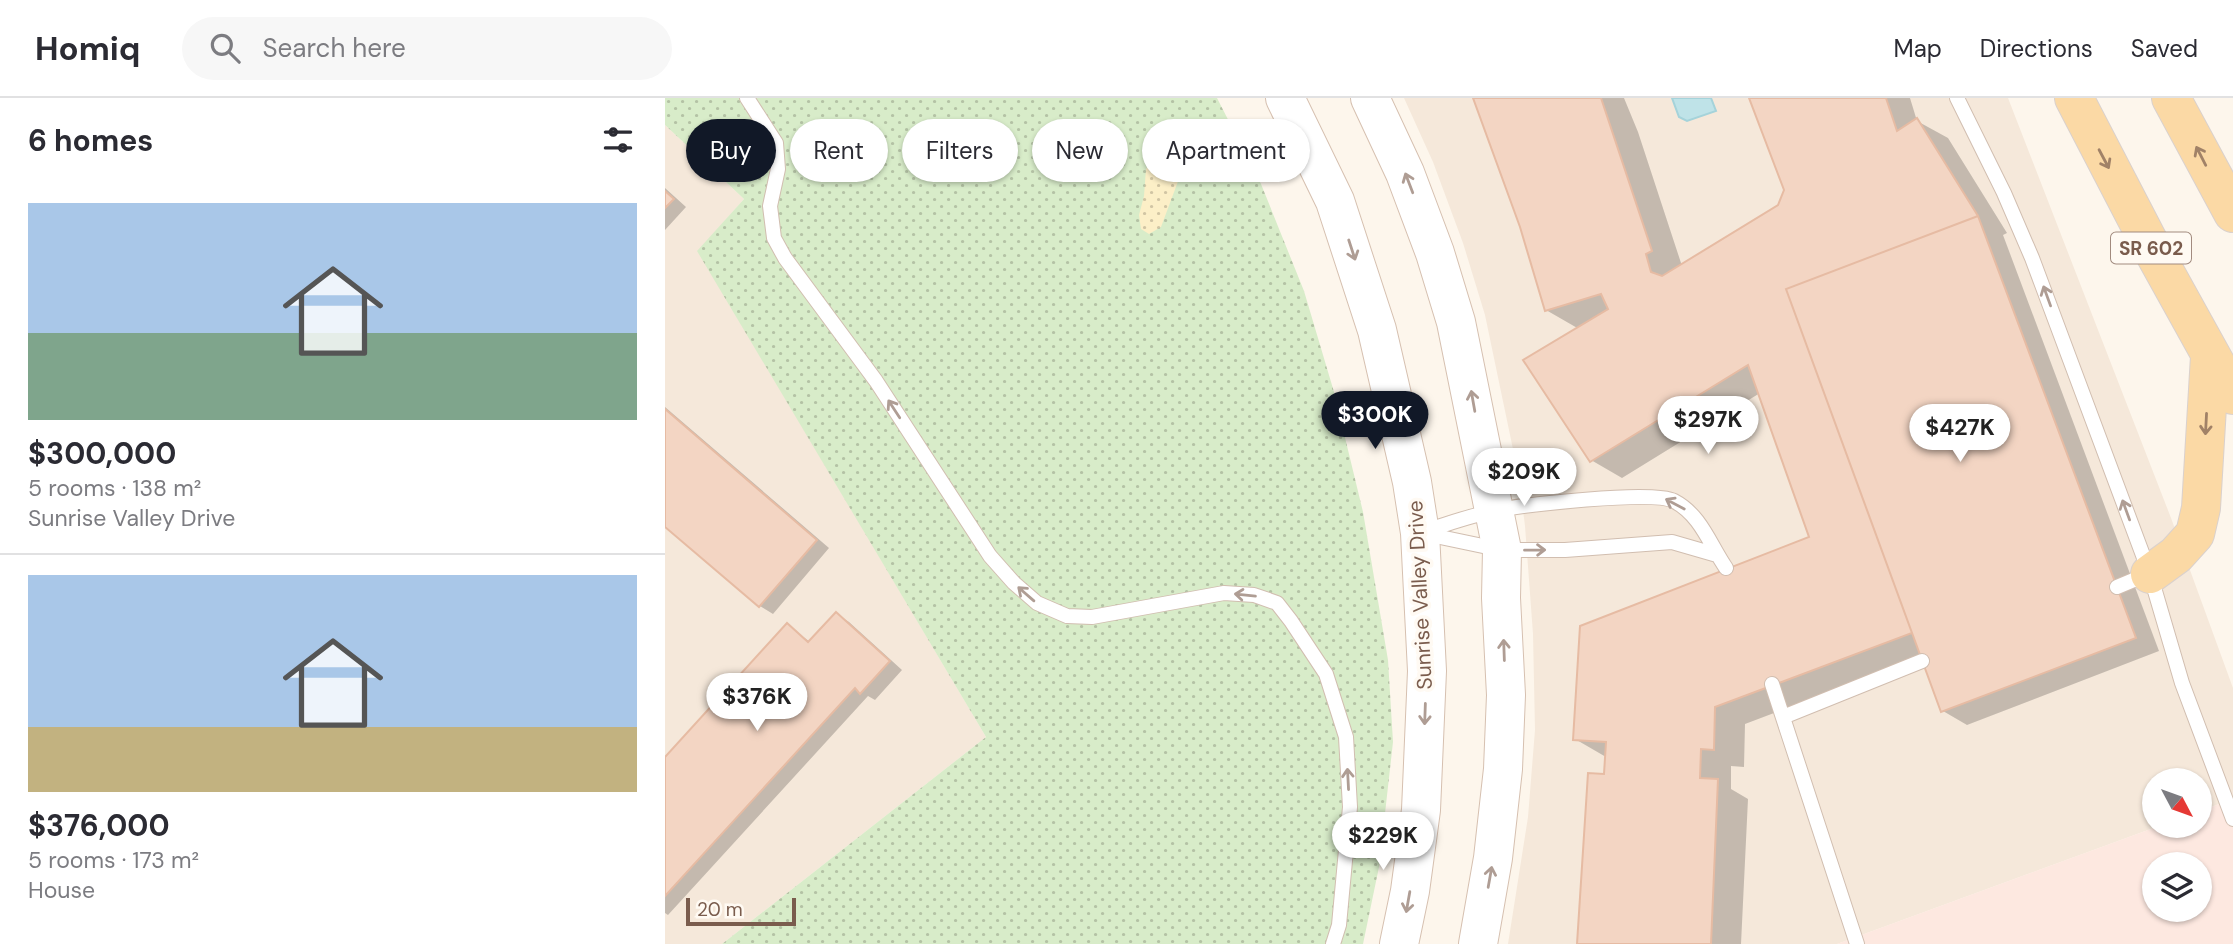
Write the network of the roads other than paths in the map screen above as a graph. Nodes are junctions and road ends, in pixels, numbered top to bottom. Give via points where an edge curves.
1 (747, 98) edge
2 (1285, 98) edge
3 (1370, 98) edge
4 (1957, 98) edge
5 (2074, 98) edge
6 (2171, 98) edge
7 (2233, 213) edge
8 (2210, 356) junction
9 (2233, 396) edge
10 (1494, 511) junction
11 (1420, 533) junction
12 (1502, 550) junction
13 (1717, 555) junction
14 (1726, 568) dead end
15 (2133, 580) junction
16 (1922, 662) dead end
17 (1772, 684) dead end
18 (1783, 717) junction
19 (2233, 818) edge
20 (1333, 944) edge
21 (1399, 944) edge
22 (1478, 944) edge
23 (1857, 944) edge

20 -> 1 lane via 1339,925 1350,807 1346,737 1325,674 1291,621 1277,603 1254,595 1224,593 1092,617 1067,616 1037,603 1014,583 990,556 876,381 785,258 774,238 770,206 778,169 776,143
2 -> 11 main road, Sunrise Valley Drive via 1335,201 1374,319 1402,432
10 -> 3 main road via 1446,288 1405,173
15 -> 4 lane via 2032,258
5 -> 8 main road, SR 602
7 -> 6 main road
8 - 9 main road, SR 602
8 -> 15 main road via 2201,508 2195,534 2176,555
10 - 11 lane
10 - 12 main road
13 -> 10 lane via 1691,514 1671,500 1653,496
11 - 12 lane
11 -> 21 main road, Sunrise Valley Drive via 1427,671 1421,810
12 -> 13 lane via 1672,542
22 -> 12 main road via 1503,769
13 - 14 lane
15 - 19 lane via 2182,683
16 - 18 lane
17 - 18 lane
18 - 23 lane

